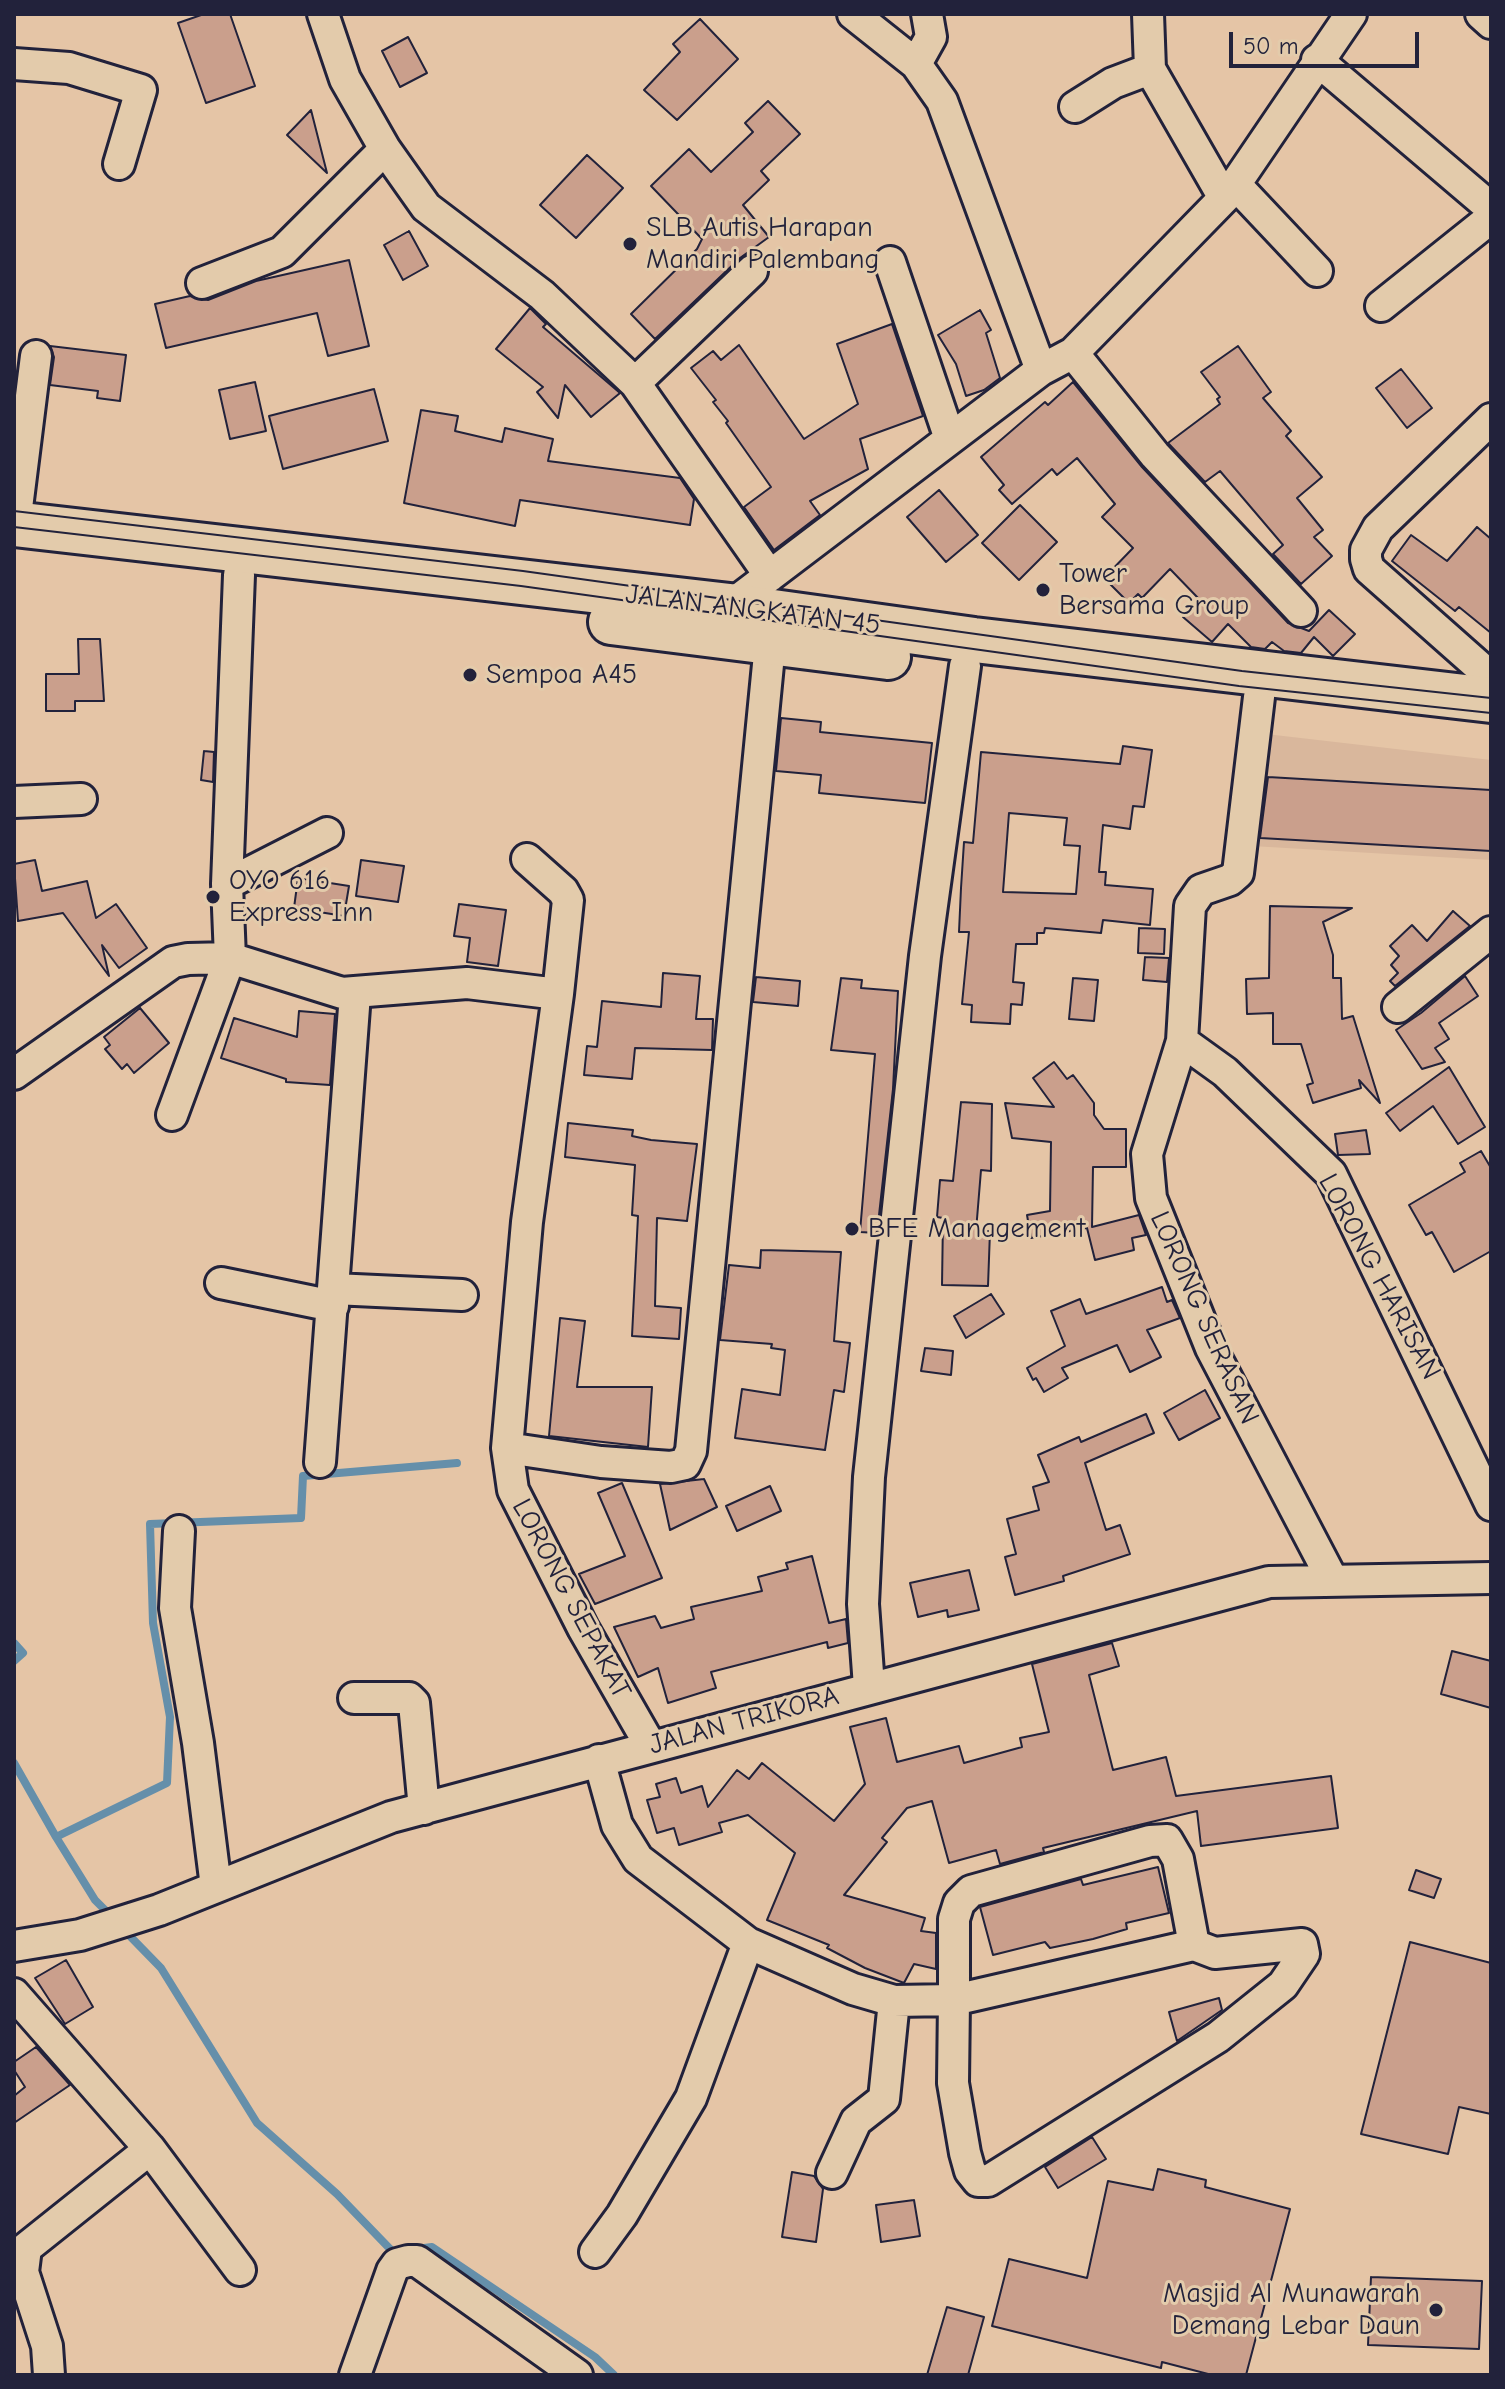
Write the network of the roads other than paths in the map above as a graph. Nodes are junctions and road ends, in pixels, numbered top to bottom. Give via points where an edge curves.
1 (323, 14) edge
2 (853, 14) edge
3 (927, 14) edge
4 (1148, 14) edge
5 (1351, 14) edge
6 (1481, 14) edge
7 (1491, 23) edge
8 (1317, 60) junction
9 (14, 64) edge
10 (916, 64) junction
11 (1150, 69) junction
12 (1075, 107) dead end
13 (385, 149) junction
14 (119, 164) dead end
15 (1229, 191) junction
16 (1491, 208) edge
17 (1491, 218) edge
18 (890, 262) dead end
19 (752, 271) dead end
20 (1317, 271) dead end
21 (202, 283) dead end
22 (1381, 306) dead end
23 (1073, 353) junction
24 (36, 356) dead end
25 (1041, 370) junction
26 (635, 383) junction
27 (1491, 419) edge
28 (950, 439) junction
29 (14, 524) edge
30 (14, 552) edge
31 (239, 575) junction
32 (770, 576) junction
33 (730, 606) junction
34 (1301, 611) dead end
35 (770, 644) junction
36 (965, 666) junction
37 (1491, 677) edge
38 (1259, 697) junction
39 (1491, 700) edge
40 (1491, 721) edge
41 (81, 799) dead end
42 (14, 802) edge
43 (327, 833) dead end
44 (527, 859) dead end
45 (227, 884) junction
46 (1491, 932) edge
47 (230, 958) junction
48 (355, 994) junction
49 (558, 994) junction
50 (1398, 1007) dead end
51 (1182, 1041) junction
52 (14, 1074) edge
53 (172, 1115) dead end
54 (221, 1283) dead end
55 (462, 1295) dead end
56 (334, 1297) junction
57 (507, 1448) junction
58 (320, 1462) dead end
59 (1491, 1505) edge
60 (179, 1531) dead end
61 (1491, 1578) edge
62 (1333, 1581) junction
63 (869, 1687) junction
64 (354, 1698) dead end
65 (650, 1745) junction
66 (599, 1760) junction
67 (424, 1809) junction
68 (216, 1887) junction
69 (748, 1943) junction
70 (1194, 1945) junction
71 (14, 1946) edge
72 (954, 2000) junction
73 (894, 2001) junction
74 (19, 2010) edge
75 (150, 2149) junction
76 (832, 2173) dead end
77 (595, 2252) dead end
78 (240, 2270) dead end
79 (49, 2375) edge
80 (355, 2375) edge
81 (577, 2375) edge

1 - 13 street via 345,79
2 - 10 street
3 - 10 street via 931,37
4 - 11 street
5 - 8 street
6 - 7 street
8 - 15 street
8 - 16 street
9 - 14 street via 69,68 141,90
10 - 25 street via 942,101
11 - 12 street via 1113,83
11 - 15 street
13 - 21 street via 282,252
13 - 26 street via 426,207 542,295
15 - 20 street
15 - 23 street
17 - 22 street
18 - 28 street
19 - 26 street
23 - 25 street
23 - 34 street via 1155,455
24 - 29 street
25 - 28 street
26 - 32 street
27 - 37 street via 1378,528 1366,550 1369,569
28 - 32 street
29 - 33 main road, JALAN ANGKATAN 45
30 - 31 main road, JALAN ANGKATAN 45
31 - 35 main road, JALAN ANGKATAN 45
31 - 45 street
32 - 33 street
33 - 39 main road, JALAN ANGKATAN 45
35 - 36 main road, JALAN ANGKATAN 45
35 - 57 street via 691,1451 685,1464 671,1467
36 - 38 main road, JALAN ANGKATAN 45
36 - 63 street via 925,956 869,1477 863,1604
38 - 40 main road, JALAN ANGKATAN 45
38 - 51 street via 1238,873 1201,890 1190,906
41 - 42 street
43 - 45 street
44 - 49 street, LORONG SEPAKAT via 568,900
45 - 47 street
46 - 50 street
47 - 48 street
47 - 52 street via 173,962
47 - 53 street
48 - 49 street via 467,983
48 - 56 street
49 - 57 street, LORONG SEPAKAT via 527,1222
51 - 59 street, LORONG HARISAN via 1225,1072 1331,1174
51 - 62 street, LORONG SERASAN via 1147,1154 1151,1198 1211,1348
54 - 56 street
55 - 56 street
56 - 58 street
57 - 65 street, LORONG SEPAKAT via 513,1490
60 - 68 street via 175,1608
61 - 62 street, JALAN TRIKORA
62 - 63 street, JALAN TRIKORA via 1269,1582
63 - 65 street, JALAN TRIKORA
64 - 67 street via 409,1698 414,1703
65 - 66 street, JALAN TRIKORA
66 - 67 street, JALAN TRIKORA
66 - 69 street via 617,1825 638,1859
67 - 68 street, JALAN TRIKORA via 391,1817
68 - 71 street, JALAN TRIKORA via 80,1935
69 - 73 street
69 - 77 street via 691,2098
70 - 72 street
70 - 72 street via 1175,1849 1167,1840 1150,1841 971,1891 959,1903 954,1919
70 - 72 street via 1215,1953 1292,1943 1304,1949 1283,1985 1218,2037 988,2181 974,2178 965,2153 953,2083
72 - 73 street
73 - 76 street via 884,2099 856,2121
74 - 75 street
75 - 78 street
75 - 79 street via 26,2248 23,2272 47,2346
80 - 81 street via 392,2271 408,2261 417,2261

